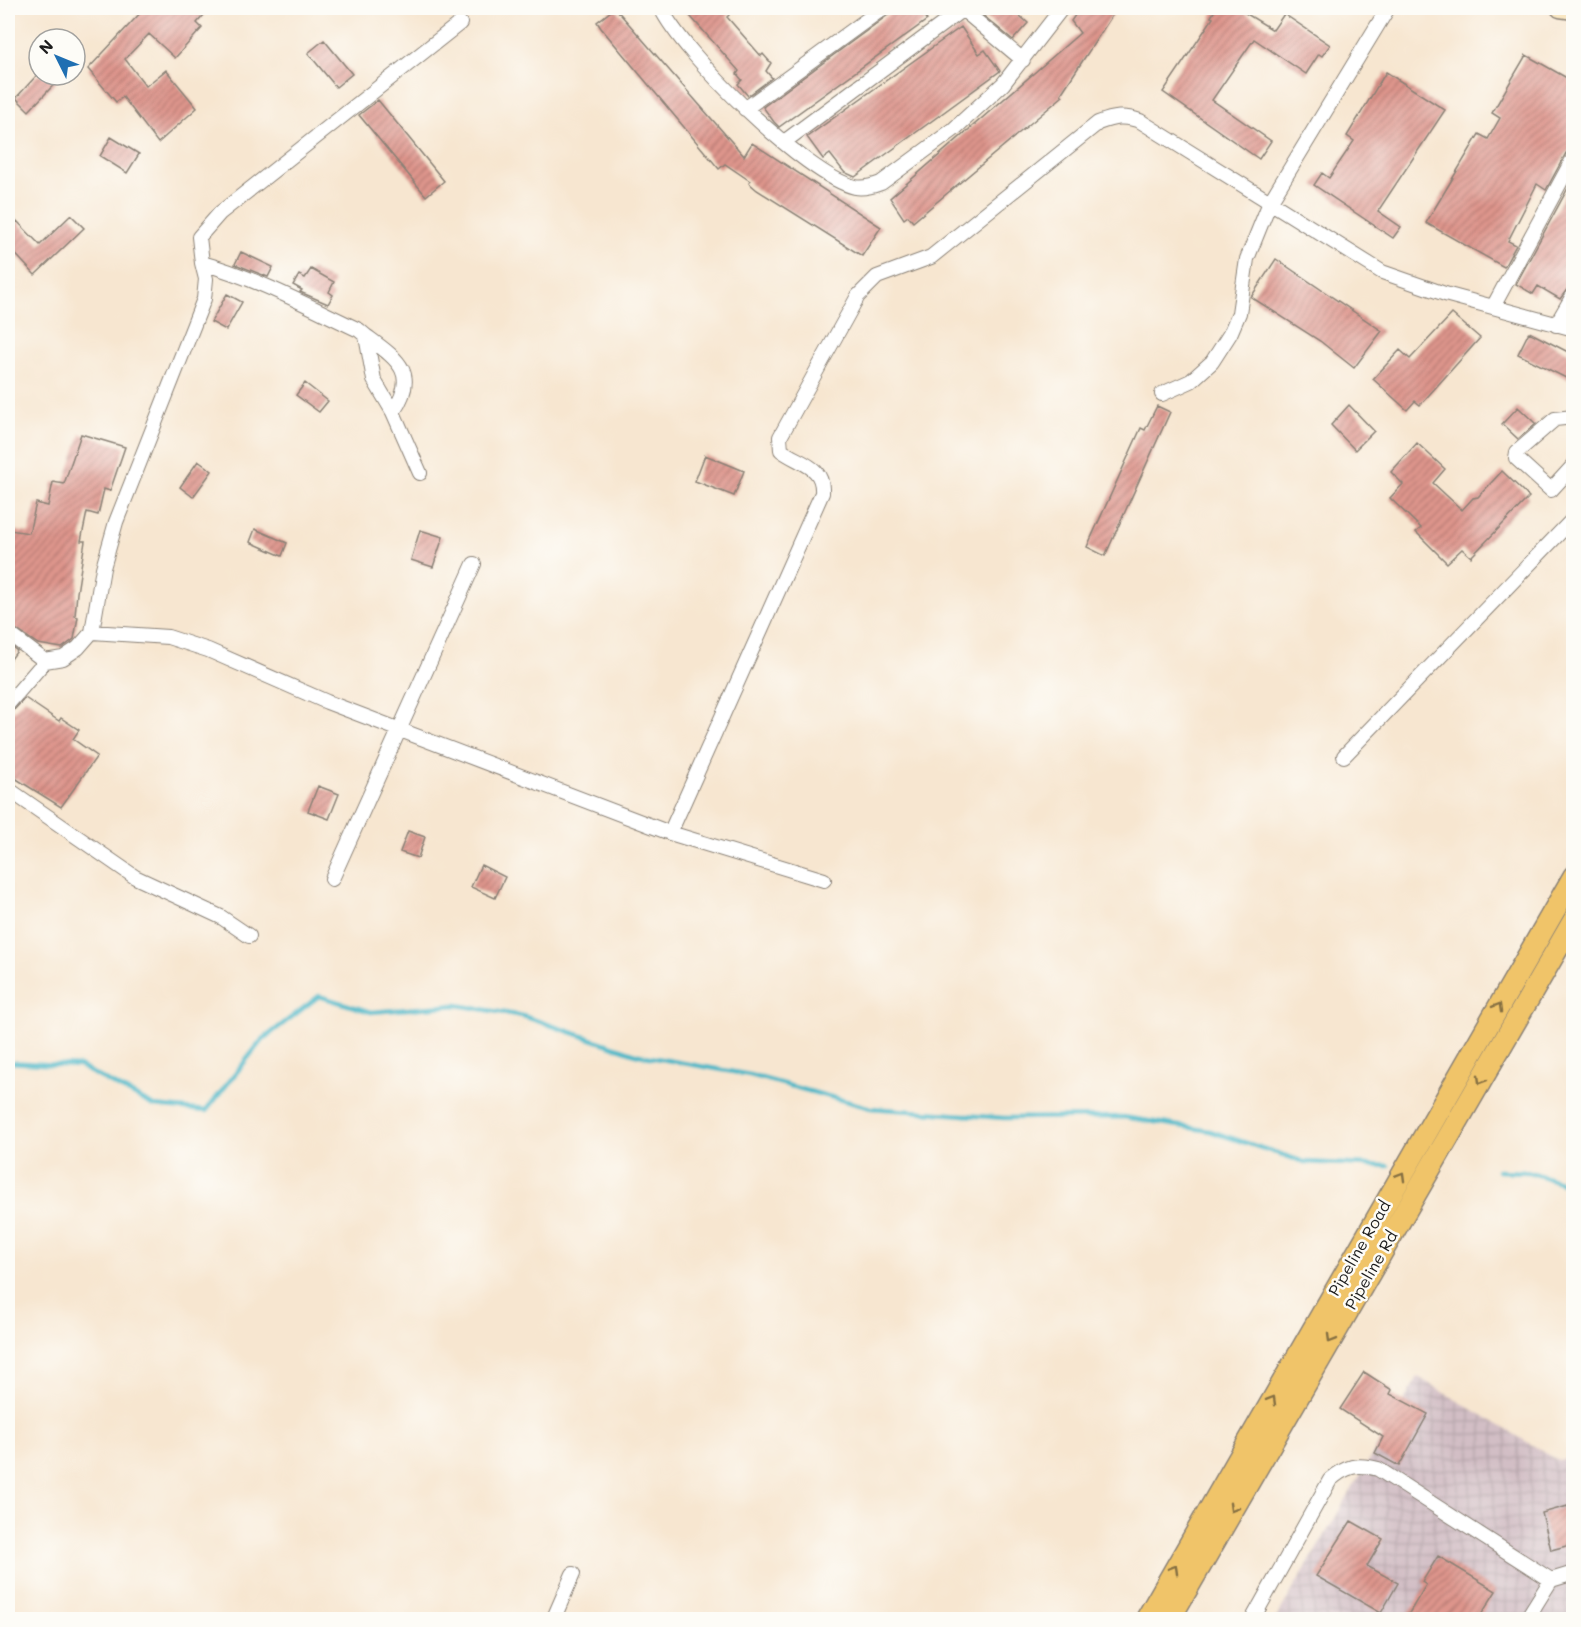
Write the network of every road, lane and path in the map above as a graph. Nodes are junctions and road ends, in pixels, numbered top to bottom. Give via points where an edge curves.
1 (661, 8) edge
2 (883, 8) edge
3 (962, 8) edge
4 (1062, 8) edge
5 (1388, 8) edge
6 (1560, 8) edge
7 (1574, 10) edge
8 (460, 23) dead end
9 (1023, 60) junction
10 (745, 109) junction
11 (784, 142) junction
12 (1574, 157) edge
13 (1270, 202) junction
14 (202, 263) junction
15 (1574, 294) edge
16 (1493, 307) junction
17 (1557, 325) junction
18 (1574, 329) edge
19 (366, 336) junction
20 (1162, 394) dead end
21 (393, 412) junction
22 (1574, 417) edge
23 (1574, 465) edge
24 (420, 473) dead end
25 (1574, 518) edge
26 (474, 564) dead end
27 (92, 632) junction
28 (8, 633) edge
29 (45, 661) junction
30 (8, 704) edge
31 (400, 730) junction
32 (1344, 756) dead end
33 (8, 789) edge
34 (670, 833) junction
35 (1574, 876) edge
36 (332, 879) dead end
37 (824, 880) dead end
38 (1574, 920) edge
39 (249, 936) dead end
40 (1574, 1573) edge
41 (573, 1574) dead end
42 (1551, 1580) junction
43 (553, 1620) edge
44 (1146, 1620) edge
45 (1169, 1620) edge
46 (1252, 1620) edge
47 (1526, 1620) edge

1 - 10 street via 698,58
2 - 10 street
3 - 9 street
3 - 11 street
4 - 9 street
5 - 13 street
6 - 7 street
8 - 14 street via 220,213 199,237
9 - 11 street via 953,130 881,183 868,188 832,178
10 - 11 street
12 - 16 street
13 - 16 street via 1382,272
13 - 20 street via 1247,259 1239,313 1230,334 1212,362 1191,381
13 - 34 street via 1140,121 1114,117 1098,123 931,257 895,268 867,286 780,437 781,450 820,475 822,493
14 - 19 street via 230,271
14 - 27 street via 206,279 204,299 116,522
15 - 17 street
16 - 17 street
17 - 18 street
19 - 21 street via 374,380
19 - 21 street via 395,358 405,376 405,389
21 - 24 street
22 - 23 street via 1555,419 1517,452 1516,458 1551,490
25 - 32 street
26 - 31 street
27 - 29 street via 63,658
27 - 31 street via 168,637
28 - 29 street
29 - 30 street
31 - 34 street
31 - 36 street
33 - 39 street via 135,877 221,918
34 - 37 street
44 -> 35 main road, Pipeline Road
38 -> 45 main road, Pipeline Rd
40 - 42 street
41 - 43 street
42 - 46 street via 1378,1469 1361,1464 1344,1468 1330,1480
42 - 47 street

